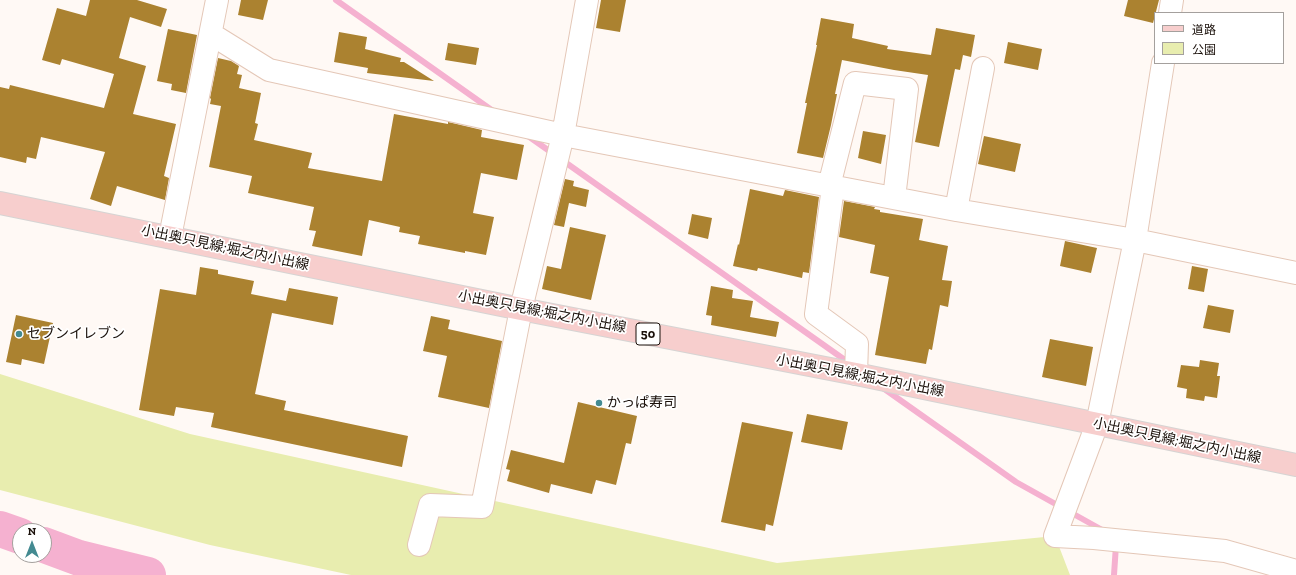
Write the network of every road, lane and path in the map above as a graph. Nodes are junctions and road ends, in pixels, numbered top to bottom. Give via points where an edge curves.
1 (217, 0) edge
2 (588, 0) edge
3 (1172, 0) edge
4 (1170, 12) edge
5 (210, 34) junction
6 (1163, 64) edge
7 (984, 68) dead end
8 (563, 135) junction
9 (831, 186) junction
10 (894, 198) junction
11 (0, 203) edge
12 (956, 210) junction
13 (170, 237) junction
14 (1135, 240) junction
15 (1296, 273) edge
16 (521, 309) junction
17 (856, 374) junction
18 (1097, 424) junction
19 (1296, 465) edge
20 (419, 544) dead end
21 (1296, 571) edge

1 - 5 street
2 - 8 street
3 - 4 street
5 - 8 street via 269,70
5 - 13 street
6 - 14 street
7 - 12 street
8 - 9 street
8 - 16 street
9 - 10 street
9 - 10 street via 855,83 907,89
9 - 17 street via 816,314 857,344
10 - 12 street
11 - 13 main road, 小出奥只見線;堀之内小出線 / 50
12 - 14 street
13 - 16 main road, 小出奥只見線;堀之内小出線 / 50
14 - 15 street
14 - 18 street
16 - 17 main road, 小出奥只見線;堀之内小出線 / 50
16 - 20 street via 482,507 430,505
17 - 18 main road, 小出奥只見線;堀之内小出線 / 50
18 - 19 main road, 小出奥只見線;堀之内小出線 / 50
18 - 21 street via 1055,536 1225,551

